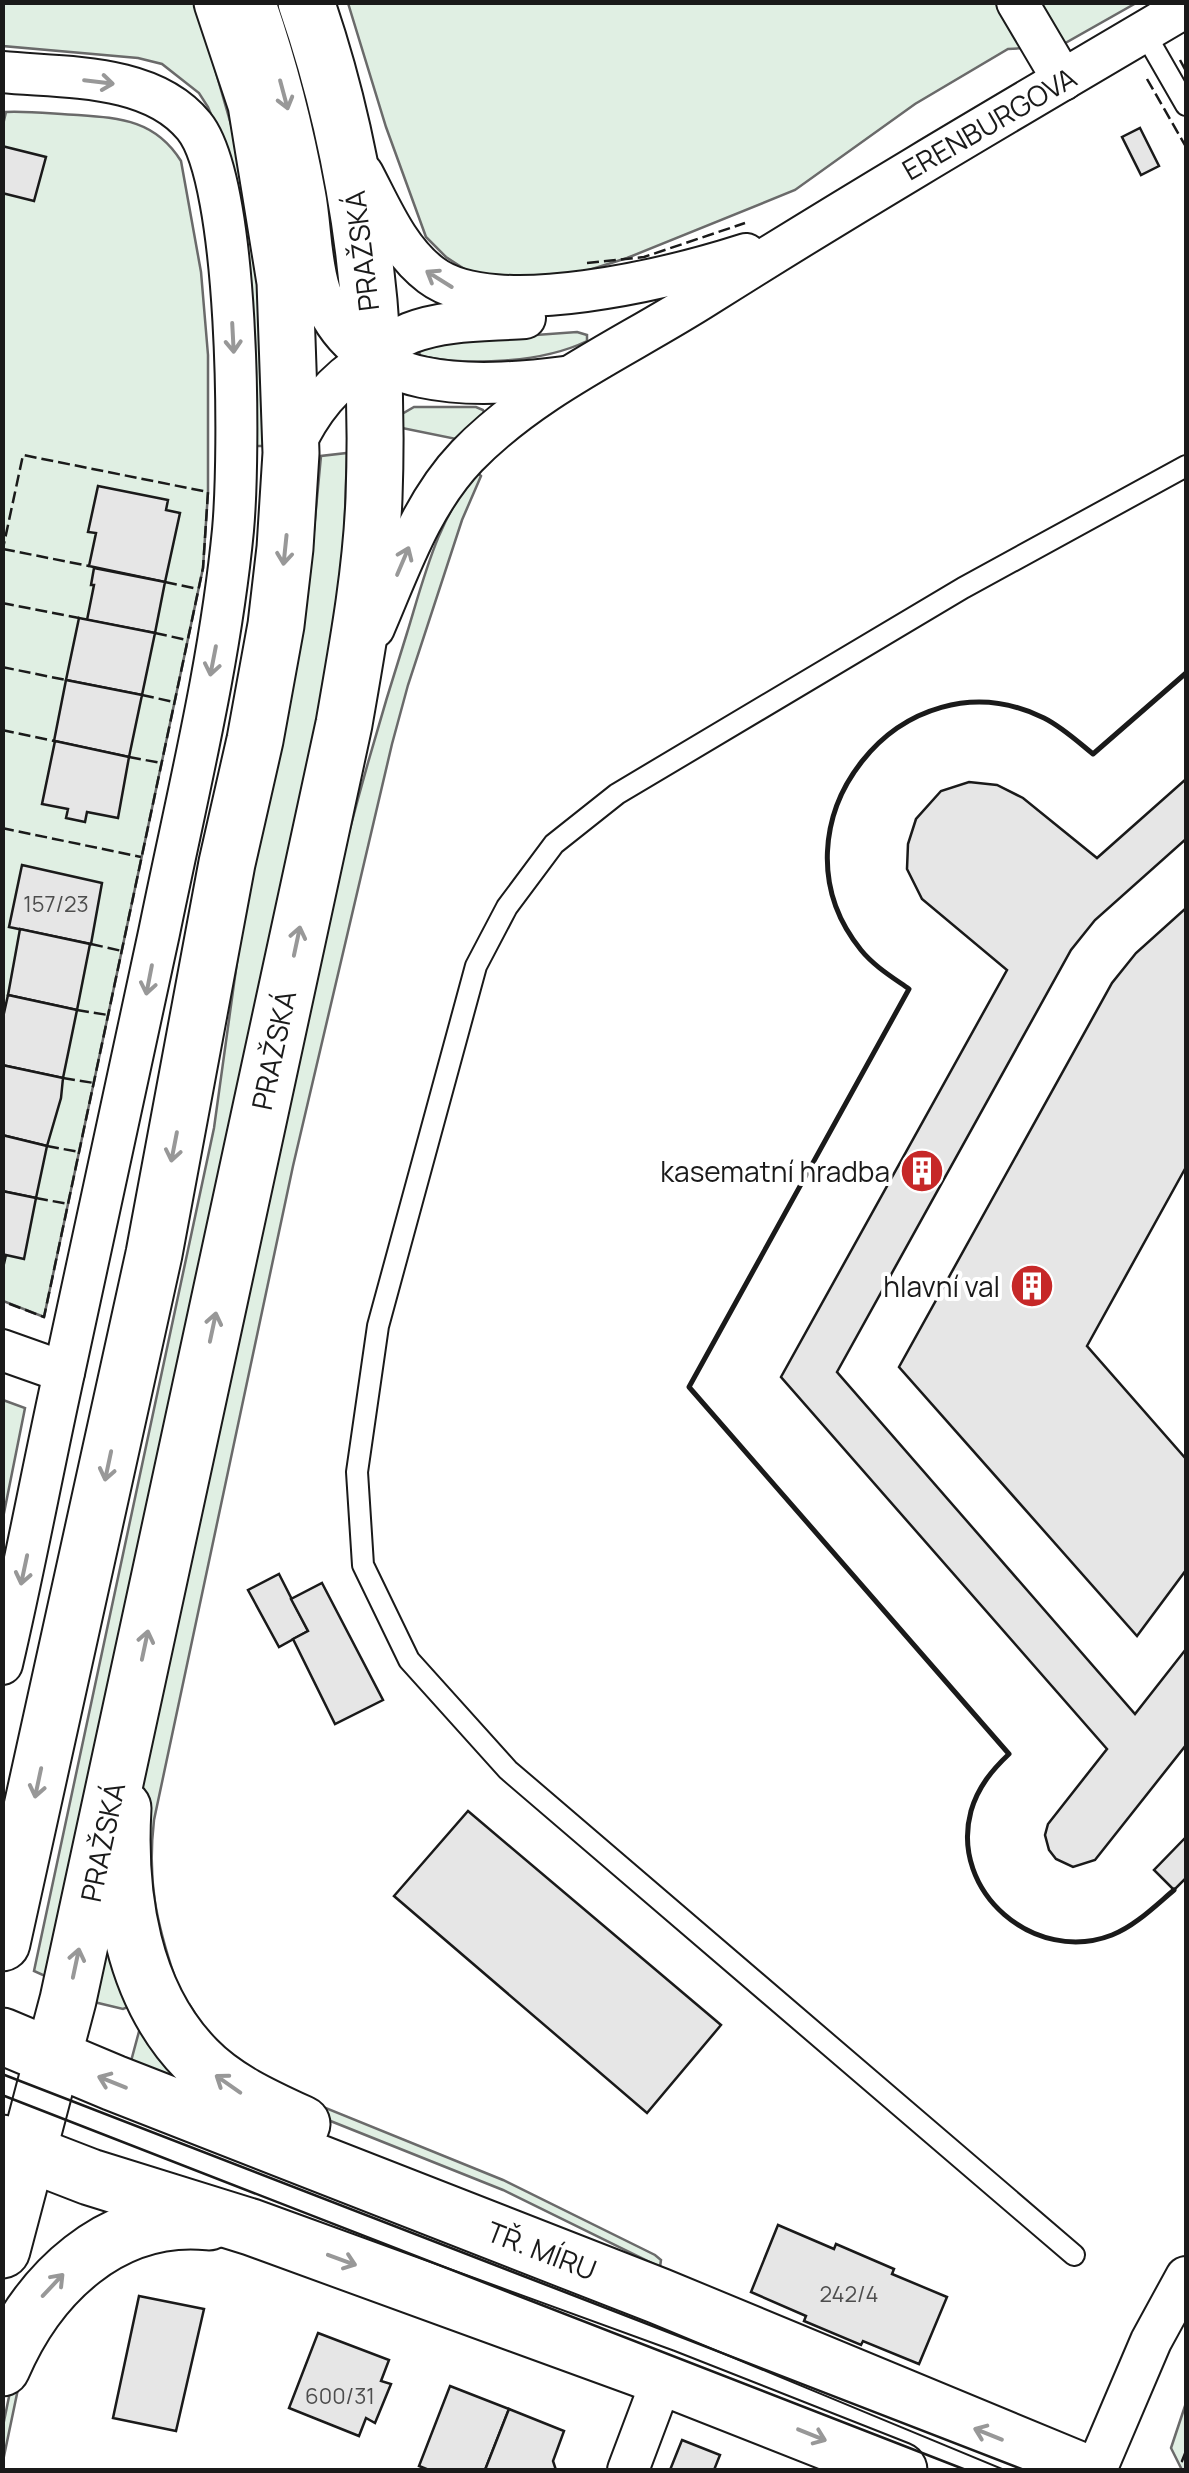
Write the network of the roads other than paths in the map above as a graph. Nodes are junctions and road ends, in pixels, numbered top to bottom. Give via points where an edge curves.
1 (222, 2) edge
2 (255, 2) edge
3 (306, 2) edge
4 (1017, 2) edge
5 (1186, 7) edge
6 (1144, 32) junction
7 (2, 72) edge
8 (1062, 80) junction
9 (1186, 104) edge
10 (345, 139) junction
11 (792, 240) junction
12 (705, 267) junction
13 (372, 357) junction
14 (572, 376) junction
15 (291, 452) junction
16 (1186, 466) edge
17 (352, 682) junction
18 (2, 1350) edge
19 (64, 1372) junction
20 (2, 1664) edge
21 (126, 1728) junction
22 (2, 1943) edge
23 (2, 2036) edge
24 (48, 2074) junction
25 (15, 2148) edge
26 (251, 2227) junction
27 (2, 2250) edge
28 (1074, 2255) dead end
29 (1186, 2278) edge
30 (659, 2296) junction
31 (2, 2368) edge
32 (663, 2377) junction
33 (631, 2464) edge
34 (898, 2470) edge
35 (1078, 2470) edge
36 (1096, 2470) edge

1 - 15 main road via 256,104 276,217
2 -> 13 street, ERENBURGOVA via 289,114 322,295
3 - 10 main road, PRAŽSKÁ
4 - 8 street
5 - 6 street, ERENBURGOVA
6 - 8 street, ERENBURGOVA
6 - 9 lane
7 -> 19 street via 137,89 172,105 197,129 219,191 234,345 233,528 220,621 118,1137
8 - 11 street, ERENBURGOVA
12 -> 10 street, ERENBURGOVA via 600,289 488,296 454,288 428,274 404,248
10 - 13 main road, PRAŽSKÁ via 360,216
11 - 12 street, ERENBURGOVA
11 - 14 street, ERENBURGOVA
12 - 13 street, ERENBURGOVA via 622,304 428,328
13 - 14 street, ERENBURGOVA via 410,375 447,382
13 - 15 street, ERENBURGOVA via 322,398
13 - 17 main road, PRAŽSKÁ via 373,512
17 -> 14 street, ERENBURGOVA via 419,524 449,477 502,426
15 -> 22 main road via 278,606 254,740 150,1274
16 - 28 lane via 963,588 634,784 554,844 507,907 476,966 378,1326 357,1472 362,1565 410,1660 508,1770
21 -> 17 main road, PRAŽSKÁ
18 - 19 street
19 -> 20 street
24 -> 21 main road, PRAŽSKÁ
30 -> 21 main road via 526,2214 263,2106 196,2060 158,2004 125,1906
23 - 24 main road, TŘ. MÍRU
24 - 25 main road, PRAŽSKÁ
30 -> 24 main road, TŘ. MÍRU
25 - 26 main road
25 - 27 main road, PRAŽSKÁ
31 -> 26 main road via 42,2298 97,2248 174,2222
26 -> 32 main road
29 - 36 street
35 -> 30 main road, TŘ. MÍRU
32 - 33 street
32 -> 34 main road

